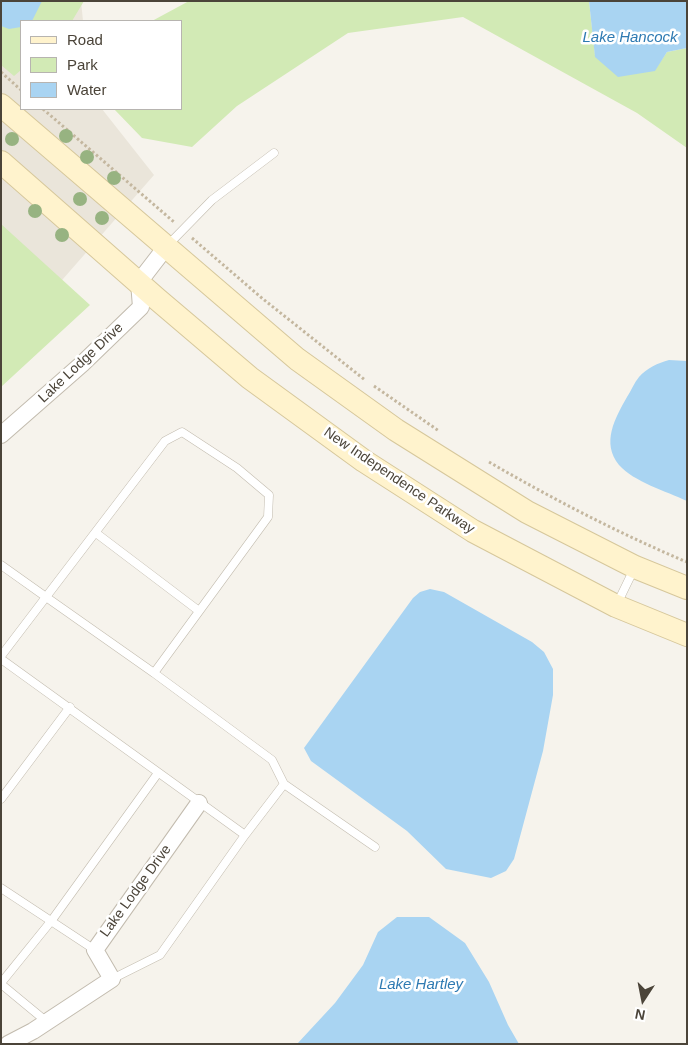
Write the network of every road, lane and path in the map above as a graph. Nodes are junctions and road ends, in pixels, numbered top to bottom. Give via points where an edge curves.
1 (1, 72) edge
2 (20, 89) edge
3 (1, 104) edge
4 (44, 110) edge
5 (274, 153) dead end
6 (1, 162) edge
7 (183, 230) junction
8 (166, 247) junction
9 (139, 282) junction
10 (1, 435) edge
11 (446, 435) dead end
12 (487, 460) dead end
13 (96, 533) junction
14 (687, 562) edge
15 (1, 565) edge
16 (635, 567) junction
17 (687, 588) edge
18 (46, 597) junction
19 (616, 606) junction
20 (199, 611) junction
21 (687, 635) edge
22 (1, 657) edge
23 (154, 673) junction
24 (70, 707) junction
25 (158, 772) junction
26 (284, 784) junction
27 (1, 799) edge
28 (200, 803) junction
29 (245, 835) junction
30 (375, 847) dead end
31 (1, 888) edge
32 (52, 920) junction
33 (94, 950) junction
34 (112, 979) junction
35 (1, 983) edge
36 (47, 1022) junction
37 (8, 1044) edge

1 - 2 path
3 - 8 street
4 - 7 path
5 - 7 lane via 212,200
6 - 9 street, New Independence Parkway
7 - 8 lane
7 - 11 path via 367,382
8 - 9 street
8 - 16 street via 297,359 396,430 527,512
9 - 10 street, Lake Lodge Drive via 141,307
9 - 19 street, New Independence Parkway via 250,378 364,461 472,531
12 - 14 path via 628,537
13 - 18 lane
13 - 20 lane
13 - 20 lane via 164,441 182,432 237,468 269,495 268,517
15 - 18 lane
16 - 17 street
16 - 19 lane
18 - 22 lane
18 - 23 lane
19 - 21 street, New Independence Parkway
20 - 23 lane
22 - 24 lane
23 - 26 lane via 272,760
24 - 25 lane
24 - 27 lane
25 - 28 lane
25 - 32 lane
26 - 29 lane
26 - 30 lane
28 - 29 lane
28 - 33 street, Lake Lodge Drive
29 - 34 lane via 160,954
31 - 32 lane
32 - 33 lane
32 - 35 lane
33 - 34 street, Lake Lodge Drive
34 - 36 street
35 - 36 lane
36 - 37 street

